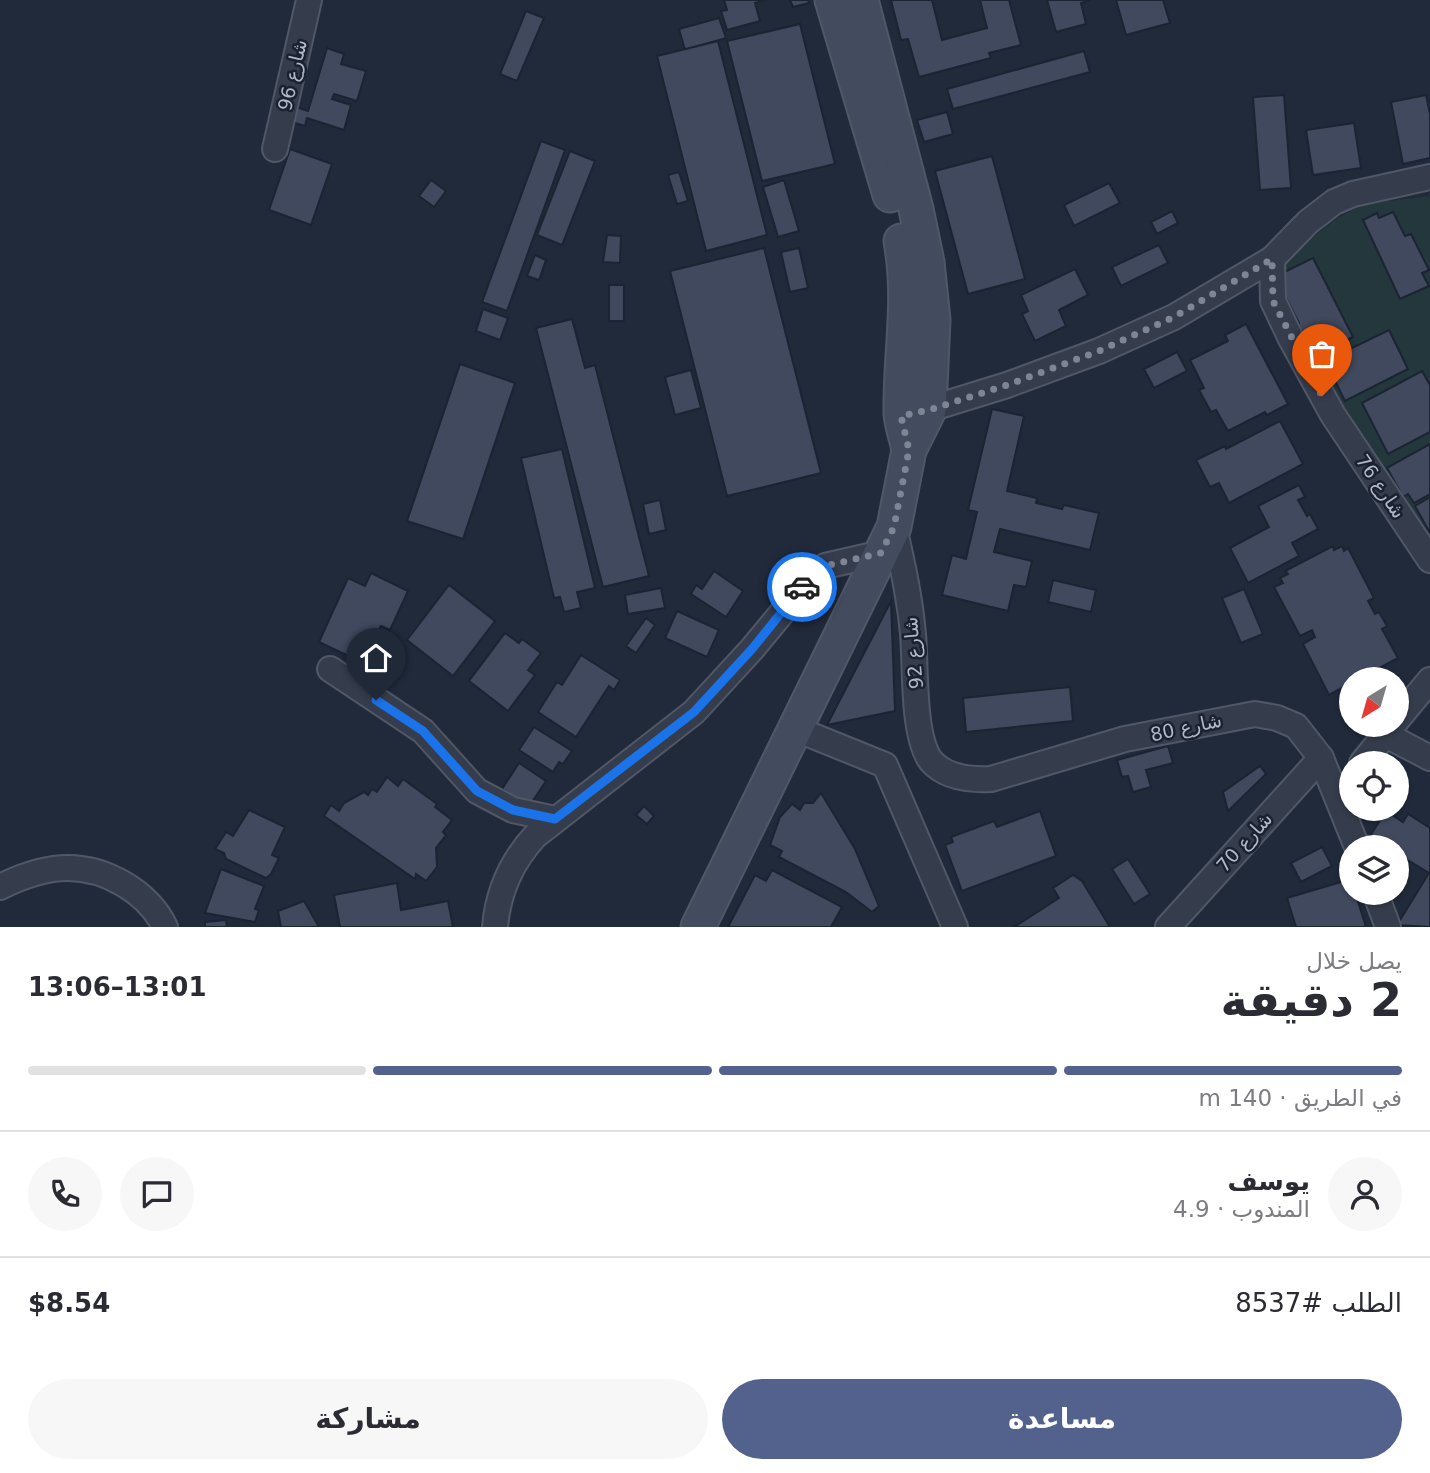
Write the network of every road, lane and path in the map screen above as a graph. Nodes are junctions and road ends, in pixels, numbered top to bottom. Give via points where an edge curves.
1 (309, 0) edge
2 (832, 0) edge
3 (861, 0) edge
4 (275, 149) dead end
5 (1430, 177) edge
6 (906, 213) junction
7 (1272, 259) junction
8 (915, 413) junction
9 (888, 540) junction
10 (1430, 560) edge
11 (330, 669) dead end
12 (1430, 680) edge
13 (1409, 706) edge
14 (796, 729) junction
15 (1384, 737) edge
16 (1404, 737) edge
17 (1372, 751) edge
18 (1321, 758) junction
19 (1430, 758) edge
20 (945, 772) joint
21 (1339, 778) edge
22 (555, 819) junction
23 (0, 887) edge
24 (1380, 905) edge
25 (165, 927) edge
26 (495, 927) edge
27 (698, 927) edge
28 (956, 927) edge
29 (1168, 927) edge
30 (1388, 927) edge

1 - 4 street, شارع 96
2 - 6 street
3 - 6 street
5 - 7 street via 1334,202
6 - 8 street via 928,262 933,320
7 - 8 street via 1174,317 1099,351
7 - 10 street, شارع 76 via 1273,301 1291,339 1333,415
8 - 9 street
9 - 14 street
9 - 20 street, شارع 92 via 913,632 921,741 933,763
9 - 22 street via 814,574 694,712
11 - 22 street via 423,731 477,791 513,810
12 - 13 street
14 - 27 street
14 - 28 street via 885,765
15 - 17 street
16 - 19 street
18 - 20 street, شارع 80 via 1296,726 1255,714 1125,739 991,779
18 - 21 street, شارع 80
18 - 29 street, شارع 70
22 - 26 street via 524,848 509,873 499,897
23 - 25 street via 33,873 68,868 101,873 150,903
24 - 30 street

